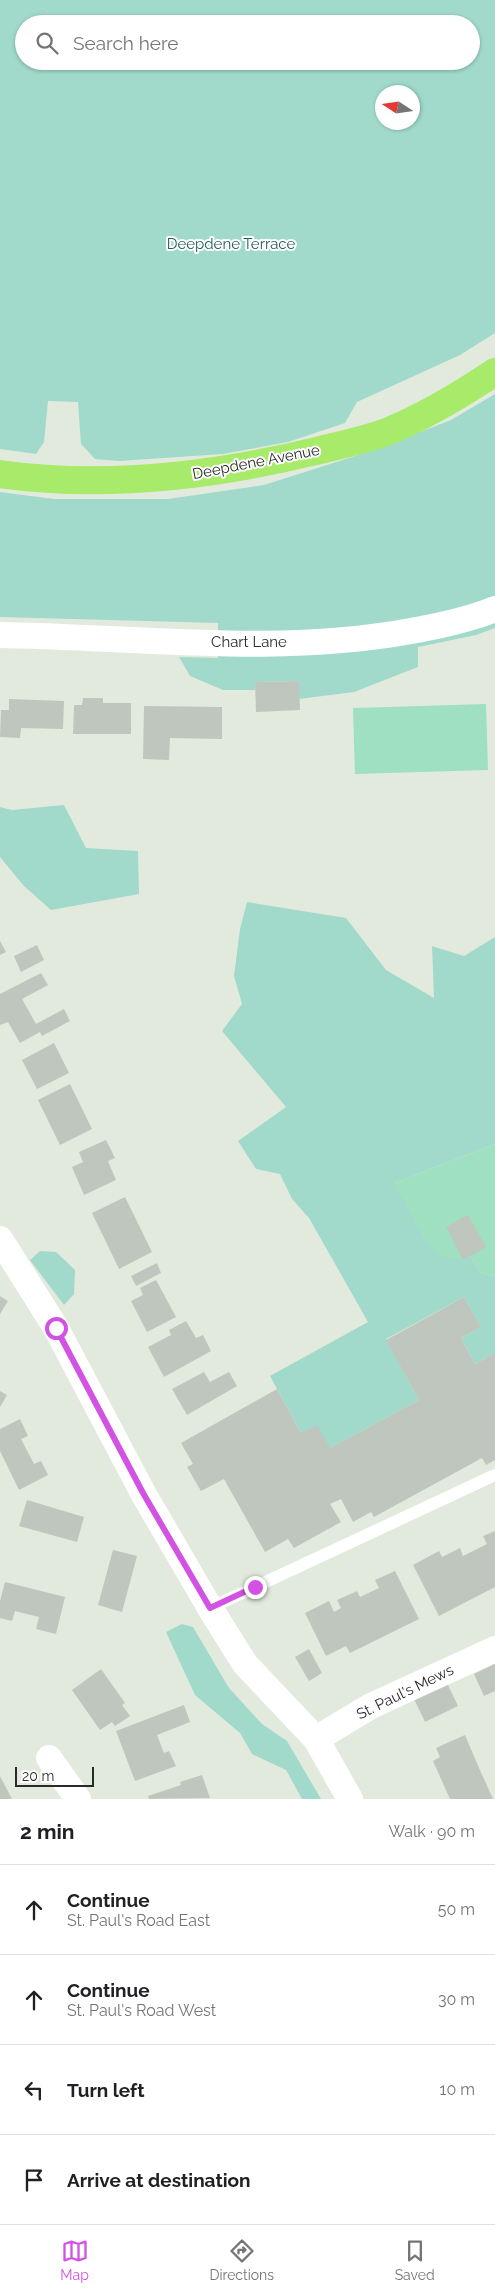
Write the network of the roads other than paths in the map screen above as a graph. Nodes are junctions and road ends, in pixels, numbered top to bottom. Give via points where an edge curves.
1 (495, 372) edge
2 (0, 474) edge
3 (495, 609) edge
4 (0, 635) edge
5 (0, 1239) edge
6 (495, 1475) edge
7 (210, 1608) junction
8 (495, 1649) edge
9 (316, 1739) junction
10 (49, 1758) dead end
11 (78, 1799) edge
12 (350, 1799) edge

1 - 2 highway, Deepdene Avenue via 388,431 277,460 169,478 55,479
3 - 4 street, Chart Lane via 439,626 332,642 243,643
5 - 7 street via 56,1328 155,1514
6 - 7 lane
7 - 9 street via 245,1664
8 - 9 street, St. Paul's Mews via 371,1706
9 - 12 street
10 - 11 street

